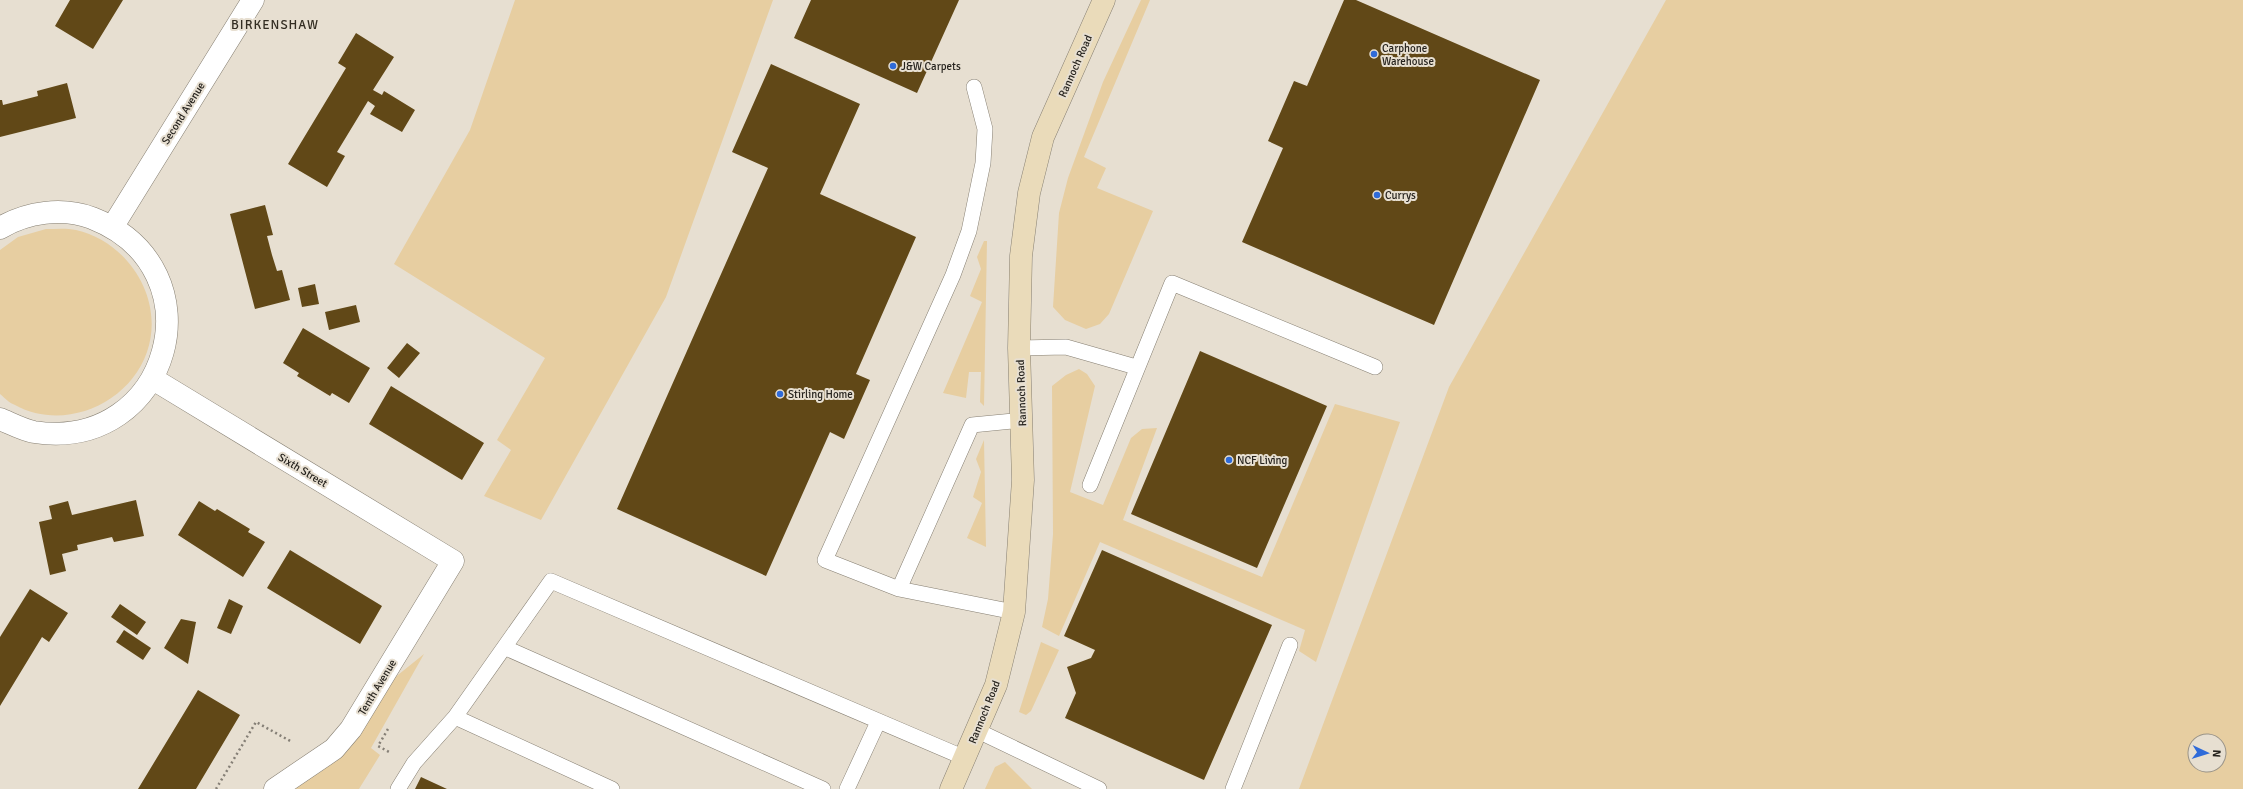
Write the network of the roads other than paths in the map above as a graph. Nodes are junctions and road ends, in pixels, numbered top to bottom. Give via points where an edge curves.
1 (253, 0) edge
2 (1104, 0) edge
3 (974, 87) dead end
4 (113, 226) junction
5 (0, 228) edge
6 (1020, 348) junction
7 (1136, 367) junction
8 (1375, 367) dead end
9 (153, 379) junction
10 (0, 419) edge
11 (1022, 420) junction
12 (1090, 485) dead end
13 (453, 561) joint
14 (899, 589) junction
15 (1014, 612) junction
16 (1290, 645) dead end
17 (506, 648) junction
18 (455, 717) junction
19 (878, 722) junction
20 (978, 731) junction
21 (965, 758) junction
22 (275, 789) edge
23 (398, 789) edge
24 (612, 789) edge
25 (823, 789) edge
26 (847, 789) edge
27 (951, 789) edge
28 (1099, 789) edge
29 (1233, 789) edge

1 - 4 street, Second Avenue
2 - 6 street, Rannoch Road via 1044,136 1029,193 1021,256
3 - 14 lane via 985,129 983,163 968,231 953,275 825,560
4 - 5 street via 80,214 47,212 13,220
4 - 9 street via 140,248 159,278 168,312 165,347
6 - 7 lane via 1066,347
6 - 11 street, Rannoch Road
7 - 8 lane via 1172,282
7 - 12 lane
9 - 10 street via 130,406 101,425 67,434 32,432
9 - 13 street, Sixth Street
11 - 14 lane via 972,425
11 - 15 street, Rannoch Road via 1023,480
13 - 22 street, Tenth Avenue via 351,729 334,749
14 - 15 lane
15 - 20 street, Rannoch Road via 996,685
16 - 29 lane
17 - 18 lane
17 - 19 lane via 551,582
17 - 25 lane
18 - 23 lane via 414,763
18 - 24 lane
19 - 21 lane
19 - 26 lane
20 - 21 street, Rannoch Road
20 - 28 lane
21 - 27 street, Rannoch Road

